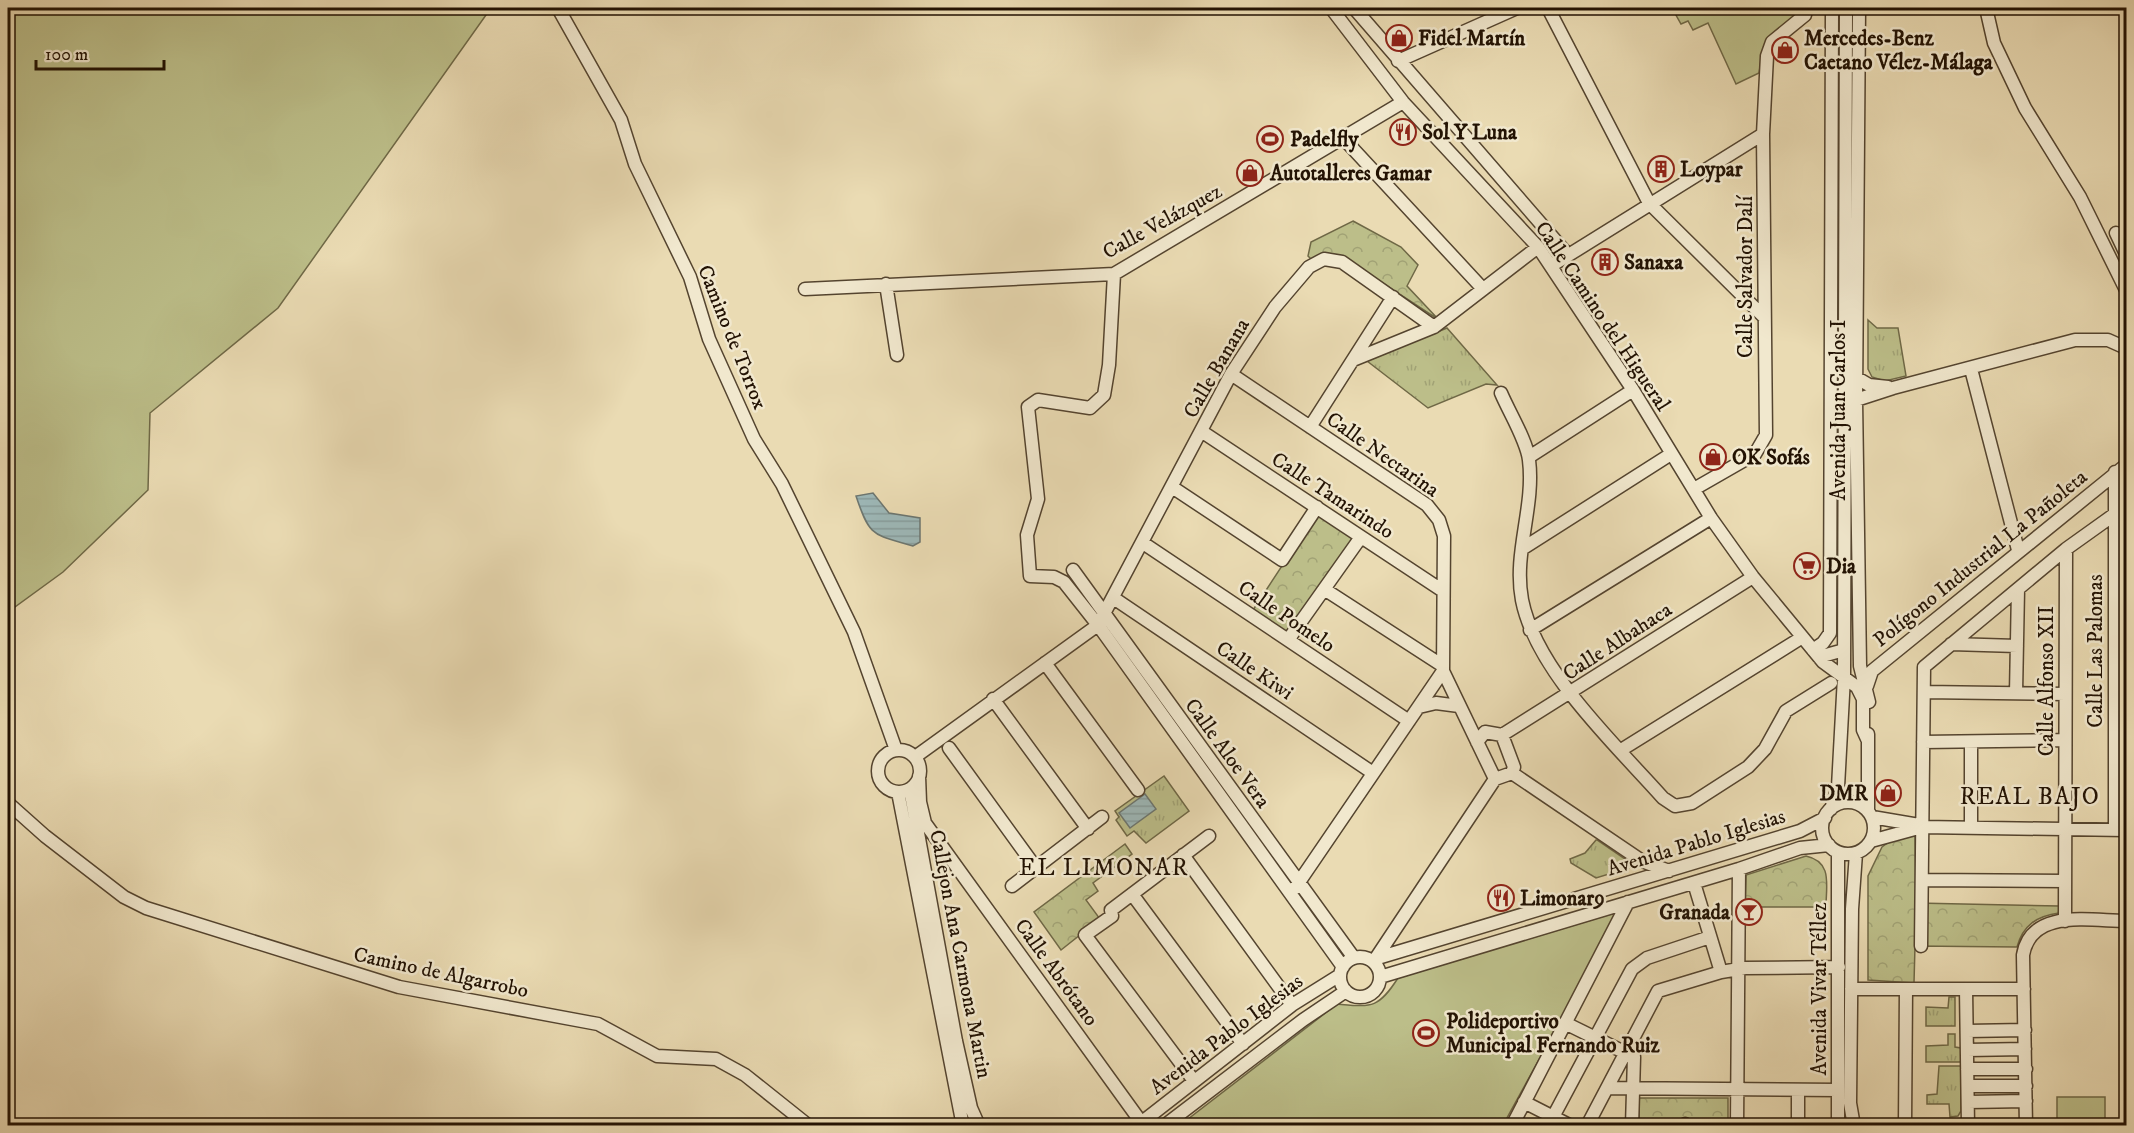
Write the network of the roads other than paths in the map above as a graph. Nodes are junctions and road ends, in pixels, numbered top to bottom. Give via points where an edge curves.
1 (558, 8) edge
2 (1331, 8) edge
3 (1354, 8) edge
4 (1517, 8) edge
5 (1548, 8) edge
6 (1806, 8) edge
7 (1832, 8) edge
8 (1846, 8) edge
9 (1859, 8) edge
10 (1986, 8) edge
11 (1398, 61) junction
12 (1403, 102) junction
13 (1763, 134) junction
14 (1343, 138) junction
15 (1649, 203) junction
16 (2116, 233) dead end
17 (1538, 247) junction
18 (2127, 254) edge
19 (1568, 255) junction
20 (1551, 266) junction
21 (1113, 274) junction
22 (886, 284) junction
23 (805, 289) dead end
24 (1483, 289) junction
25 (2127, 290) edge
26 (1393, 297) junction
27 (1764, 317) junction
28 (1434, 327) junction
29 (2127, 348) edge
30 (897, 355) dead end
31 (1353, 360) junction
32 (1971, 369) junction
33 (1231, 374) junction
34 (1857, 378) junction
35 (1893, 388) junction
36 (1633, 390) junction
37 (1501, 393) dead end
38 (1856, 400) junction
39 (1310, 427) junction
40 (1201, 431) junction
41 (1671, 454) junction
42 (1529, 458) junction
43 (2127, 465) edge
44 (2115, 472) junction
45 (1172, 487) junction
46 (1694, 489) junction
47 (1317, 507) junction
48 (2115, 514) junction
49 (1711, 518) junction
50 (1361, 537) junction
51 (1143, 543) junction
52 (1522, 549) junction
53 (2066, 549) junction
54 (2018, 550) junction
55 (1073, 570) dead end
56 (1753, 577) junction
57 (2121, 579) edge
58 (1324, 589) junction
59 (2018, 589) junction
60 (1443, 591) junction
61 (1114, 598) junction
62 (1101, 620) junction
63 (1530, 630) junction
64 (1801, 638) junction
65 (1288, 640) junction
66 (1951, 644) junction
67 (2017, 646) junction
68 (1844, 650) junction
69 (1818, 656) junction
70 (1045, 663) junction
71 (1443, 668) junction
72 (1844, 677) junction
73 (1832, 683) junction
74 (1867, 687) junction
75 (1924, 692) junction
76 (1843, 693) junction
77 (2016, 693) junction
78 (1570, 694) junction
79 (2065, 694) junction
80 (993, 699) junction
81 (1459, 706) junction
82 (1419, 707) junction
83 (1409, 721) junction
84 (1502, 735) junction
85 (2065, 740) junction
86 (1868, 741) junction
87 (1477, 742) junction
88 (1923, 742) junction
89 (1971, 742) junction
90 (949, 748) dead end
91 (896, 750) junction
92 (1621, 750) junction
93 (915, 757) junction
94 (1373, 773) junction
95 (1512, 773) junction
96 (919, 776) junction
97 (1495, 778) junction
98 (904, 790) junction
99 (1138, 790) dead end
100 (8, 802) edge
101 (1828, 814) junction
102 (1870, 814) junction
103 (1102, 817) dead end
104 (1922, 827) junction
105 (1971, 828) junction
106 (1088, 829) junction
107 (2064, 830) junction
108 (2121, 830) edge
109 (1209, 836) dead end
110 (1871, 841) junction
111 (940, 844) junction
112 (1834, 848) junction
113 (921, 849) junction
114 (1856, 853) junction
115 (1183, 855) junction
116 (1642, 861) junction
117 (1036, 868) junction
118 (1739, 870) junction
119 (1669, 871) junction
120 (1641, 879) junction
121 (1922, 880) junction
122 (2065, 881) junction
123 (1298, 882) junction
124 (1694, 883) junction
125 (1012, 886) dead end
126 (1132, 894) junction
127 (1291, 894) junction
128 (1628, 903) junction
129 (2064, 921) junction
130 (2127, 921) edge
131 (1396, 926) junction
132 (1710, 937) junction
133 (1921, 946) dead end
134 (1410, 948) junction
135 (1354, 958) junction
136 (1373, 959) junction
137 (1839, 968) junction
138 (1341, 971) junction
139 (1738, 971) junction
140 (1721, 972) junction
141 (1380, 977) junction
142 (1851, 989) junction
143 (1906, 989) junction
144 (1966, 989) junction
145 (2024, 989) junction
146 (1346, 991) junction
147 (1292, 1005) junction
148 (1565, 1023) junction
149 (2025, 1030) junction
150 (1967, 1031) junction
151 (1594, 1039) junction
152 (1242, 1044) junction
153 (2025, 1049) junction
154 (1967, 1050) junction
155 (1624, 1055) junction
156 (1967, 1069) junction
157 (2025, 1069) junction
158 (1194, 1081) junction
159 (1968, 1086) junction
160 (2026, 1086) junction
161 (1607, 1088) junction
162 (1838, 1089) junction
163 (1633, 1090) junction
164 (1798, 1090) junction
165 (1737, 1091) junction
166 (2026, 1101) junction
167 (1524, 1102) junction
168 (1968, 1102) junction
169 (1553, 1117) junction
170 (1139, 1124) edge
171 (810, 1125) edge
172 (963, 1125) edge
173 (979, 1125) edge
174 (1164, 1125) edge
175 (1512, 1125) edge
176 (1571, 1125) edge
177 (1587, 1125) edge
178 (1632, 1125) edge
179 (1737, 1125) edge
180 (1798, 1125) edge
181 (1838, 1125) edge
182 (1854, 1125) edge
183 (1905, 1125) edge
184 (1968, 1125) edge
185 (2026, 1125) edge

1 - 91 street, Camino de Torrox via 621,120 635,164 690,277 709,339 754,439 783,484 854,632
2 - 12 street, Calle Camino del Higueral
3 - 11 street, Calle Camino del Higueral
4 - 11 street
5 - 15 street
6 - 13 street, Calle Salvador Dalí via 1805,15 1768,48
7 - 69 street via 1830,633
8 - 68 street, Avenida Juan Carlos I
9 - 34 street, Avenida Juan Carlos I
10 - 25 street via 1994,43 2025,108 2080,197
11 - 19 street, Calle Camino del Higueral via 1507,180
12 - 14 street, Calle Velázquez
12 - 17 street, Calle Camino del Higueral
13 - 15 street
13 - 27 street, Calle Salvador Dalí
14 - 21 street, Calle Velázquez
14 - 24 street
15 - 19 street
15 - 27 street
16 - 18 street
17 - 20 street, Calle Camino del Higueral
17 - 24 street
19 - 20 street
20 - 36 street, Calle Camino del Higueral
21 - 22 street, Calle Velázquez
21 - 62 street, Calle Aloe Vera via 1104,394 1090,408 1038,400 1028,407 1038,499 1027,535 1030,576 1054,577 1064,582
22 - 23 street, Calle Velázquez
22 - 30 street
24 - 28 street
26 - 28 street, Calle Banana
26 - 31 street
26 - 33 street, Calle Banana via 1342,262 1324,259 1309,267 1275,307
27 - 46 street, Calle Salvador Dalí via 1766,435 1755,454
28 - 31 street
29 - 32 street via 2108,340 2075,340
31 - 39 street
32 - 35 street
32 - 54 street
33 - 39 street, Calle Nectarina
33 - 40 street, Calle Banana
34 - 35 street via 1869,385
34 - 38 street, Avenida Juan Carlos I
35 - 38 street
36 - 41 street, Calle Camino del Higueral
36 - 42 street
37 - 42 street
38 - 74 street, Avenida Juan Carlos I via 1860,666
39 - 60 street, Calle Nectarina via 1427,505 1444,536
40 - 45 street, Calle Banana
40 - 47 street, Calle Tamarindo
41 - 46 street, Calle Camino del Higueral
41 - 52 street
42 - 52 street via 1531,495
43 - 44 street, Polígono Industrial La Pañoleta
44 - 48 street, Calle Las Palomas
44 - 54 street, Polígono Industrial La Pañoleta
45 - 47 street via 1282,560
45 - 51 street, Calle Banana
46 - 49 street, Calle Camino del Higueral
47 - 50 street, Calle Tamarindo
48 - 53 street
48 - 57 street, Calle Las Palomas
49 - 56 street, Calle Camino del Higueral
49 - 63 street
50 - 58 street
50 - 60 street, Calle Tamarindo
51 - 61 street, Calle Banana
51 - 65 street, Calle Pomelo
52 - 63 street via 1521,598
53 - 59 street
53 - 79 street, Calle Alfonso XII
54 - 74 street, Polígono Industrial La Pañoleta via 1872,671
55 - 62 street, Calle Aloe Vera
56 - 64 street, Calle Camino del Higueral
56 - 78 street, Calle Albahaca
57 - 108 street, Calle Las Palomas
58 - 65 street
58 - 71 street
59 - 66 street
59 - 67 street
60 - 71 street, Calle Nectarina
61 - 62 street, Calle Banana
61 - 94 street, Calle Kiwi
62 - 70 street
62 - 123 street, Calle Aloe Vera
62 - 127 street, Calle Aloe Vera
63 - 78 street
64 - 69 street, Calle Camino del Higueral
64 - 92 street
65 - 83 street, Calle Pomelo
66 - 67 street
66 - 75 street via 1924,667
67 - 77 street
68 - 69 street
68 - 72 street, Avenida Juan Carlos I
69 - 72 street, Calle Camino del Higueral
69 - 73 street, Calle Camino del Higueral
70 - 80 street
70 - 99 street
71 - 81 street, Calle Nectarina
71 - 82 street
72 - 76 street, Avenida Juan Carlos I
72 - 86 street, Calle Camino del Higueral via 1857,687 1863,699 1863,730
73 - 76 street, Calle Camino del Higueral
73 - 92 street via 1786,711 1765,749 1748,767 1692,803 1675,806 1663,798
74 - 86 street, Avenida Juan Carlos I
75 - 77 street
75 - 88 street
76 - 101 street, Avenida Juan Carlos I via 1838,787
77 - 79 street
78 - 84 street, Calle Albahaca
78 - 92 street
79 - 85 street, Calle Alfonso XII
80 - 93 street
80 - 106 street
81 - 82 street via 1436,703
81 - 87 street, Calle Nectarina
82 - 83 street
83 - 94 street
84 - 87 street, Calle Albahaca via 1485,732
84 - 95 street via 1514,766
85 - 89 street
85 - 107 street, Calle Alfonso XII
86 - 102 street, Avenida Juan Carlos I
87 - 97 street, Calle Nectarina
88 - 89 street
88 - 104 street
89 - 105 street
90 - 117 street
91 - 93 street
91 - 98 street via 883,757 878,767 883,784
93 - 96 street
94 - 123 street
95 - 97 street
95 - 116 street
96 - 98 street
96 - 111 street, Calle Abrótano via 925,823
97 - 131 street
98 - 113 street, Callejon Ana Carmona Martin
98 - 172 street, Callejon Ana Carmona Martin
100 - 171 street, Camino de Algarrobo via 45,837 115,890 146,908 399,987 598,1024 657,1056 716,1059 745,1075
101 - 102 street via 1855,803
101 - 112 street via 1823,832
101 - 119 street, Avenida Pablo Iglesias via 1800,831
102 - 104 street
102 - 110 street via 1874,828
103 - 106 street
104 - 105 street
104 - 110 street
104 - 121 street
105 - 107 street
106 - 117 street
107 - 108 street
107 - 122 street, Calle Alfonso XII
109 - 115 street
110 - 114 street
111 - 113 street via 929,843
111 - 170 street, Calle Abrótano
112 - 114 street
112 - 118 street, Avenida Pablo Iglesias via 1804,847
112 - 137 street, Avenida Vivar Téllez
113 - 173 street, Callejon Ana Carmona Martin via 956,1041 971,1108
114 - 142 street, Avenida Vivar Téllez
115 - 126 street
115 - 147 street
116 - 119 street
116 - 120 street
117 - 125 street
118 - 124 street, Avenida Pablo Iglesias
118 - 139 street
119 - 120 street, Avenida Pablo Iglesias
120 - 134 street, Avenida Pablo Iglesias
121 - 122 street
121 - 133 street
122 - 129 street, Calle Alfonso XII
123 - 127 street
123 - 135 street, Calle Aloe Vera
124 - 128 street, Avenida Pablo Iglesias
124 - 132 street
126 - 152 street
126 - 158 street via 1085,935
127 - 138 street, Calle Aloe Vera
128 - 141 street, Avenida Pablo Iglesias
128 - 148 street
129 - 130 street
129 - 145 street via 2045,924 2033,931 2025,943
131 - 134 street via 1400,944
131 - 136 street
132 - 140 street
132 - 151 street via 1647,958 1632,969
134 - 136 street, Avenida Pablo Iglesias
135 - 136 street
135 - 138 street
136 - 141 street
137 - 139 street
137 - 162 street, Avenida Vivar Téllez
138 - 146 street
138 - 147 street, Avenida Pablo Iglesias
139 - 140 street
139 - 165 street
140 - 155 street via 1658,992
141 - 146 street via 1379,984 1368,995 1360,997
142 - 143 street
142 - 182 street, Avenida Vivar Téllez via 1850,1103
143 - 144 street
143 - 183 street
144 - 145 street
144 - 150 street
145 - 149 street
146 - 174 street, Avenida Pablo Iglesias
147 - 152 street, Avenida Pablo Iglesias
148 - 151 street
148 - 167 street
149 - 150 street
149 - 153 street
150 - 154 street
151 - 155 street
151 - 169 street
152 - 158 street, Avenida Pablo Iglesias
153 - 154 street
153 - 157 street
154 - 156 street
155 - 161 street
155 - 163 street via 1634,1057
156 - 157 street
156 - 159 street
157 - 160 street
158 - 170 street, Avenida Pablo Iglesias
159 - 160 street
159 - 168 street
160 - 166 street
161 - 163 street
161 - 177 street
162 - 164 street
162 - 181 street, Avenida Vivar Téllez
163 - 165 street
163 - 178 street
164 - 165 street
164 - 180 street
165 - 179 street
166 - 168 street
166 - 185 street
167 - 169 street
167 - 175 street
168 - 184 street
169 - 176 street

